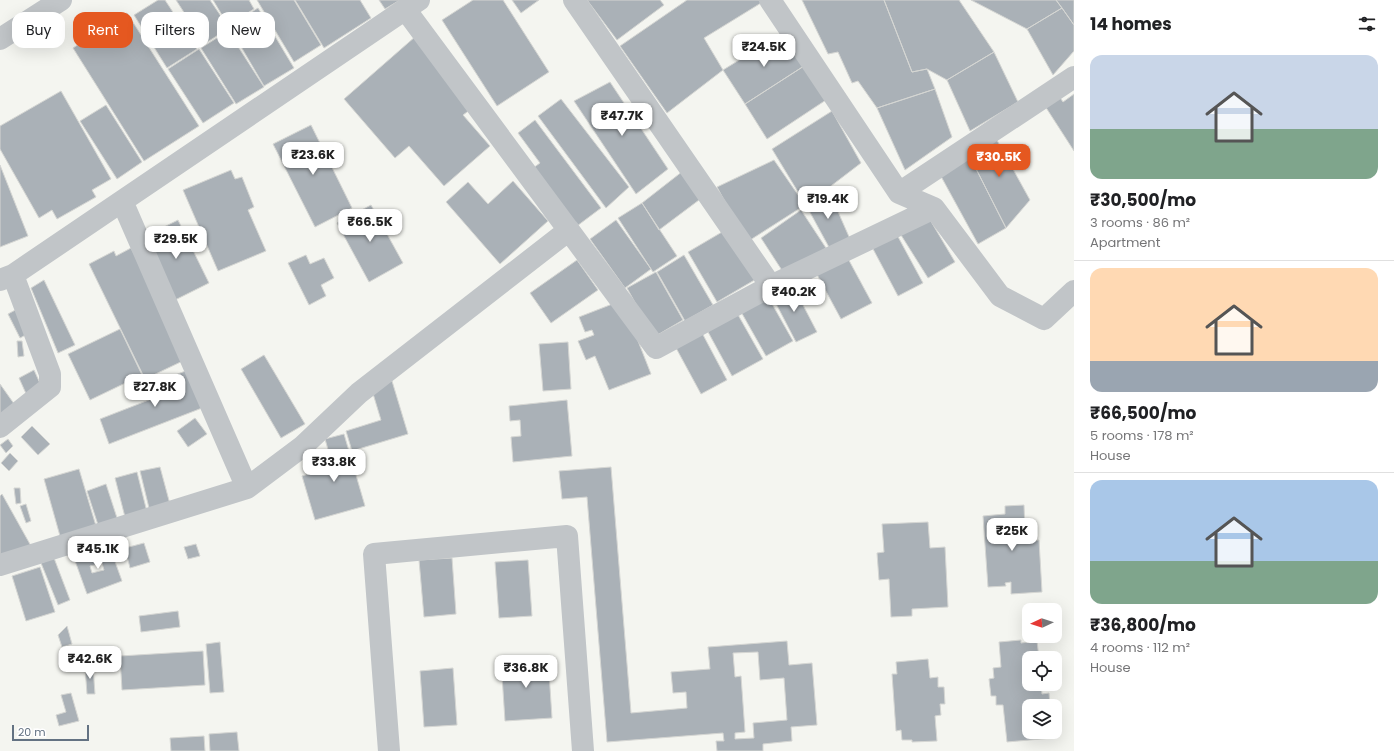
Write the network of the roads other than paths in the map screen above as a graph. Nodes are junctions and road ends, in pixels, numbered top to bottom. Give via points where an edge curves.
1 (61, 0) edge
2 (574, 0) edge
3 (770, 0) edge
4 (412, 4) edge
5 (0, 38) edge
6 (1074, 77) edge
7 (899, 193) junction
8 (122, 201) junction
9 (934, 208) junction
10 (569, 230) junction
11 (7, 278) edge
12 (771, 286) junction
13 (1074, 291) edge
14 (0, 427) edge
15 (248, 488) junction
16 (0, 565) edge
17 (389, 751) edge
18 (583, 751) edge

1 - 5 street
2 - 12 street
3 - 7 street
4 - 8 street
4 - 10 street
6 - 7 street
7 - 9 street
8 - 11 street
8 - 15 street
9 - 12 street
9 - 13 street via 1000,296 1044,319
10 - 12 street via 656,348
10 - 15 street via 359,393 303,446
11 - 14 street via 50,374 50,387
15 - 16 street
17 - 18 street via 374,554 567,536

